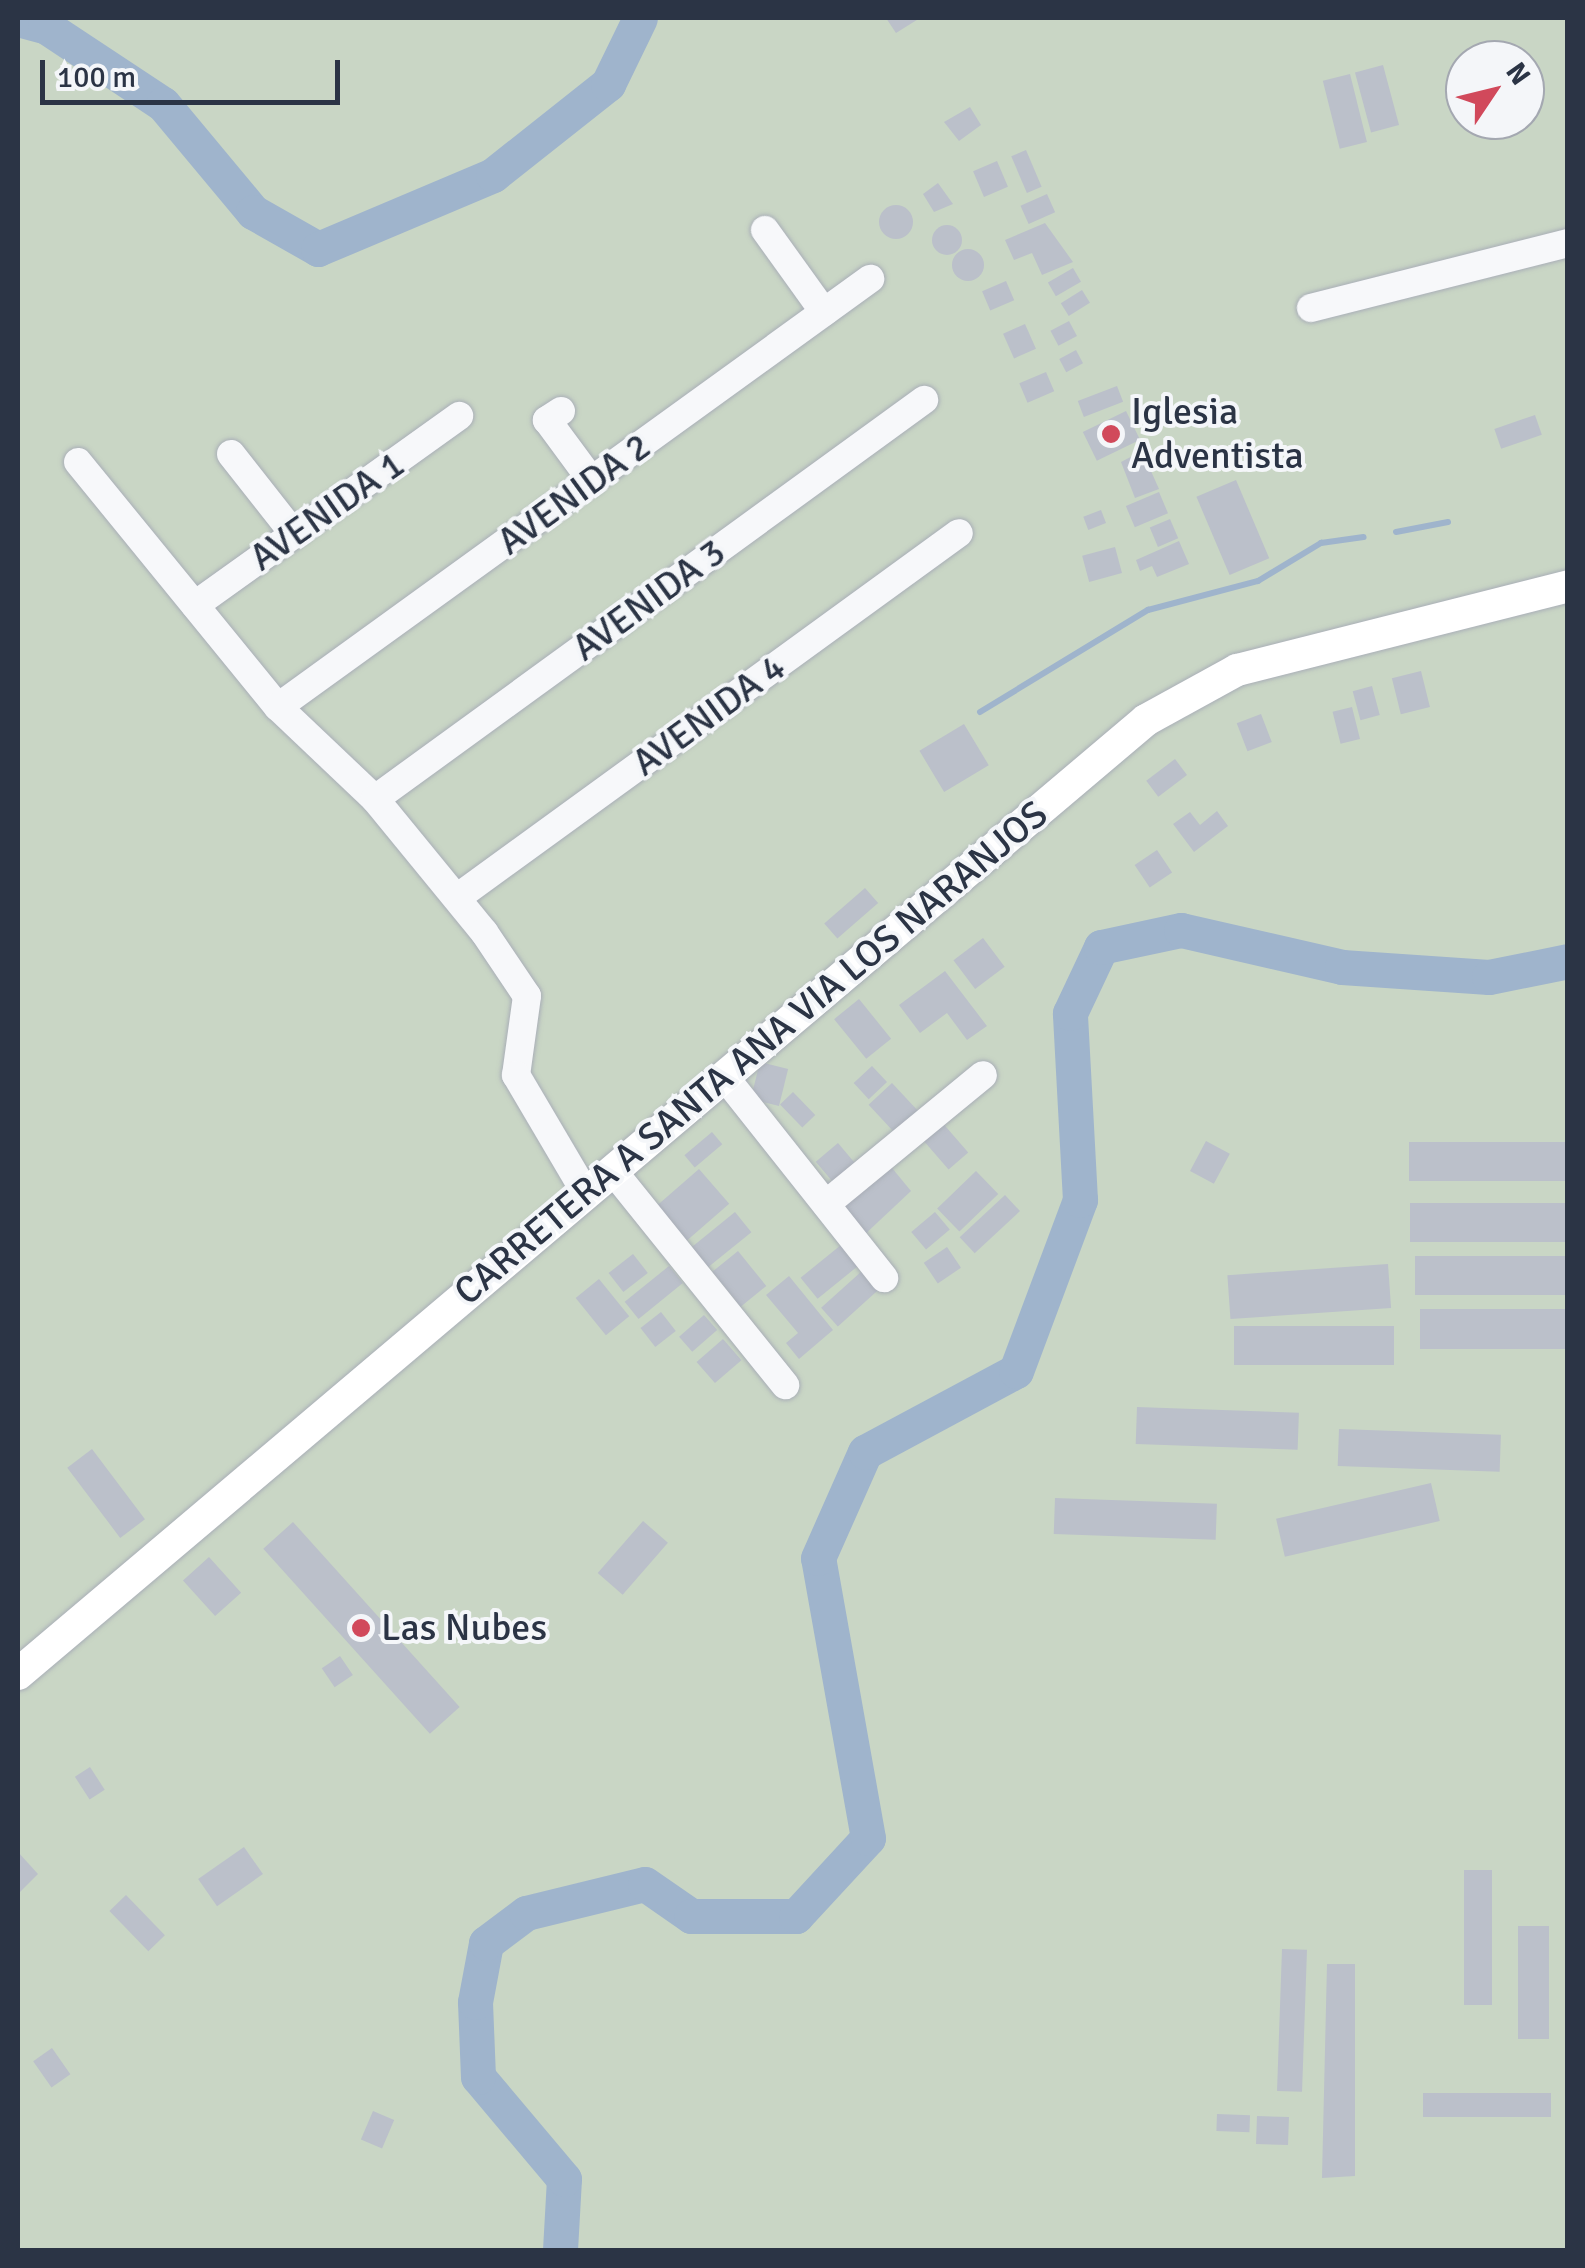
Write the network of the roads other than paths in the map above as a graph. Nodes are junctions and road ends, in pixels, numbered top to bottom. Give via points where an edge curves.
1 (766, 230) dead end
2 (1568, 243) edge
3 (870, 279) dead end
4 (1311, 308) dead end
5 (824, 312) junction
6 (924, 400) dead end
7 (554, 415) dead end
8 (451, 430) dead end
9 (78, 462) dead end
10 (244, 462) dead end
11 (592, 481) junction
12 (959, 533) dead end
13 (294, 534) junction
14 (1568, 586) edge
15 (196, 606) junction
16 (278, 707) junction
17 (374, 799) junction
18 (458, 897) junction
19 (724, 1076) junction
20 (983, 1076) dead end
21 (614, 1171) junction
22 (586, 1194) junction
23 (826, 1204) junction
24 (884, 1278) dead end
25 (786, 1385) dead end
26 (18, 1674) edge

1 - 5 street
2 - 4 street
3 - 5 street, AVENIDA 2
5 - 11 street, AVENIDA 2
6 - 17 street, AVENIDA 3
7 - 11 street
8 - 13 street, AVENIDA 1
9 - 15 street
10 - 13 street
11 - 16 street, AVENIDA 2
12 - 18 street, AVENIDA 4
13 - 15 street, AVENIDA 1
14 - 19 main road, CARRETERA A SANTA ANA VIA LOS NARANJOS via 1237,670 1180,696
15 - 16 street
16 - 17 street
17 - 18 street
18 - 22 street via 527,996 516,1075
19 - 21 main road, CARRETERA A SANTA ANA VIA LOS NARANJOS
19 - 23 street
20 - 23 street
21 - 22 main road, CARRETERA A SANTA ANA VIA LOS NARANJOS
21 - 25 street
22 - 26 main road, CARRETERA A SANTA ANA VIA LOS NARANJOS
23 - 24 street

